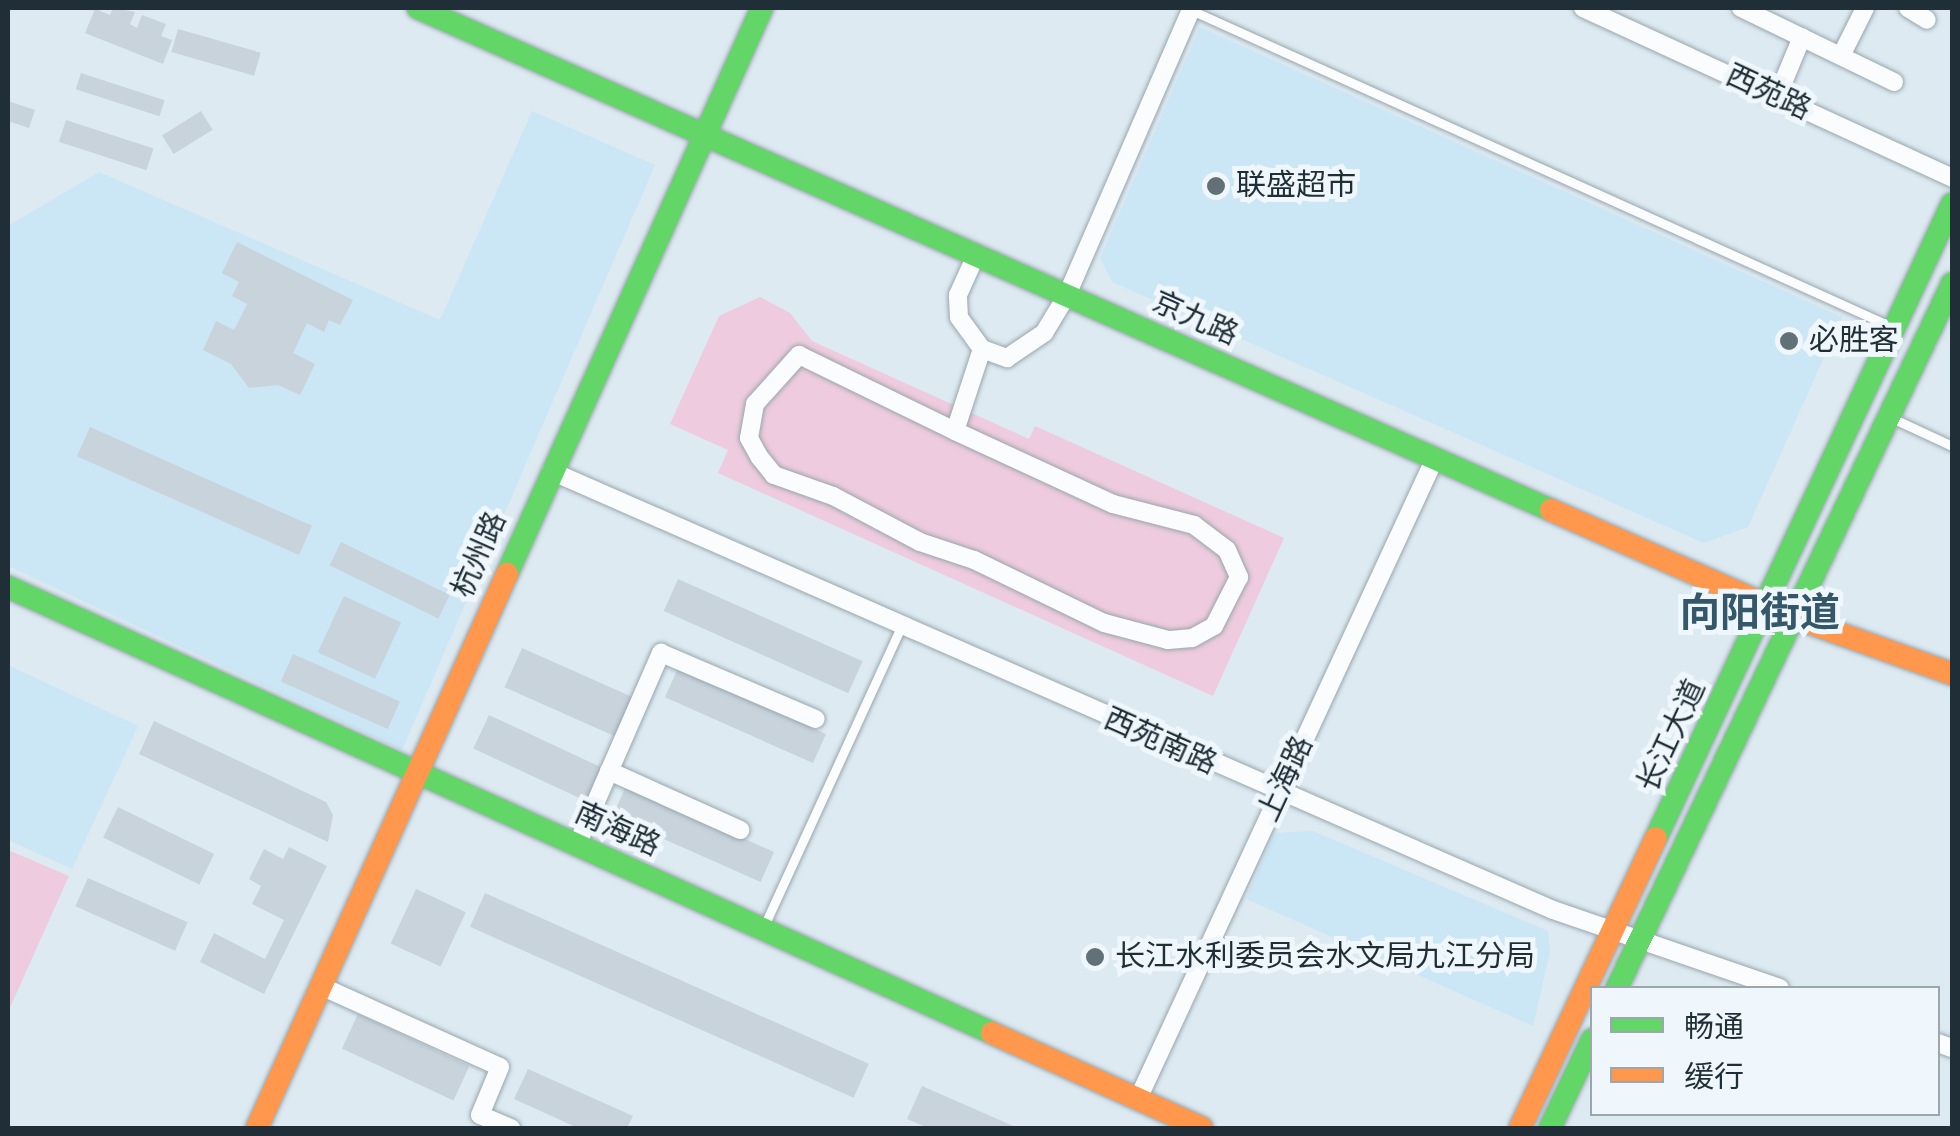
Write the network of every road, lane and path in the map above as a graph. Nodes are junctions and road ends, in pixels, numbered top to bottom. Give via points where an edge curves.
1 (418, 8) edge
2 (762, 8) edge
3 (1583, 8) edge
4 (1745, 8) edge
5 (1865, 8) edge
6 (1908, 8) edge
7 (1191, 9) edge
8 (1624, 16) edge
9 (1927, 20) dead end
10 (1802, 37) junction
11 (1842, 56) junction
12 (1894, 82) dead end
13 (1776, 97) junction
14 (704, 135) junction
15 (1952, 178) edge
16 (1952, 204) edge
17 (976, 255) junction
18 (1952, 284) edge
19 (1068, 295) junction
20 (1895, 328) junction
21 (982, 349) junction
22 (1890, 418) junction
23 (954, 431) junction
24 (1952, 446) edge
25 (1435, 458) junction
26 (550, 471) junction
27 (8, 587) edge
28 (1767, 605) junction
29 (1796, 618) junction
30 (901, 627) junction
31 (1952, 674) edge
32 (816, 719) dead end
33 (610, 771) junction
34 (417, 772) junction
35 (1279, 794) junction
36 (740, 830) dead end
37 (577, 845) junction
38 (762, 929) junction
39 (1613, 931) junction
40 (1641, 940) junction
41 (1619, 986) edge
42 (1774, 986) edge
43 (324, 987) junction
44 (1590, 1044) edge
45 (1138, 1099) junction
46 (257, 1128) edge
47 (511, 1128) edge
48 (1202, 1128) edge
49 (1520, 1128) edge
50 (1550, 1128) edge

1 - 14 main road, 京九路
2 - 14 main road, 杭州路
3 - 8 street, 西苑路
4 - 10 street
5 - 11 street
6 - 9 street
7 - 19 street
7 - 20 lane
8 - 13 street, 西苑路
10 - 11 street
10 - 13 street
11 - 12 street
13 - 15 street, 西苑路
14 - 17 main road, 京九路
14 - 26 main road, 杭州路
16 - 20 main road, 长江大道
17 - 19 main road, 京九路
17 - 21 street via 958,294 959,318
18 - 22 main road, 长江大道
19 - 21 street via 1044,333 1007,358
19 - 25 main road, 京九路
20 - 28 main road, 长江大道
21 - 23 street
22 - 24 lane
22 - 29 main road, 长江大道
23 - 23 street via 799,355 755,404 749,438 774,475 834,496 920,542 974,560 1104,623 1168,640 1192,638 1214,626 1239,577 1227,550 1194,526 1114,504
25 - 28 main road, 京九路
25 - 35 street, 上海路
26 - 30 street, 西苑南路
26 - 34 main road, 杭州路
27 - 34 main road, 南海路
28 - 29 main road, 京九路
28 - 39 main road, 长江大道
29 - 31 main road, 京九路
29 - 40 main road, 长江大道
30 - 35 street, 西苑南路
30 - 38 lane
32 - 33 street via 661,653
33 - 36 street
33 - 37 street
34 - 37 main road, 南海路
34 - 43 main road, 杭州路
35 - 39 street, 西苑南路
35 - 45 street, 上海路
37 - 38 main road, 南海路
38 - 45 main road, 南海路
39 - 40 street, 西苑南路
39 - 49 main road, 长江大道
40 - 41 main road, 长江大道
40 - 42 street, 西苑南路
43 - 46 main road, 杭州路
43 - 47 street via 500,1066 480,1116
44 - 50 main road
45 - 48 main road, 南海路

